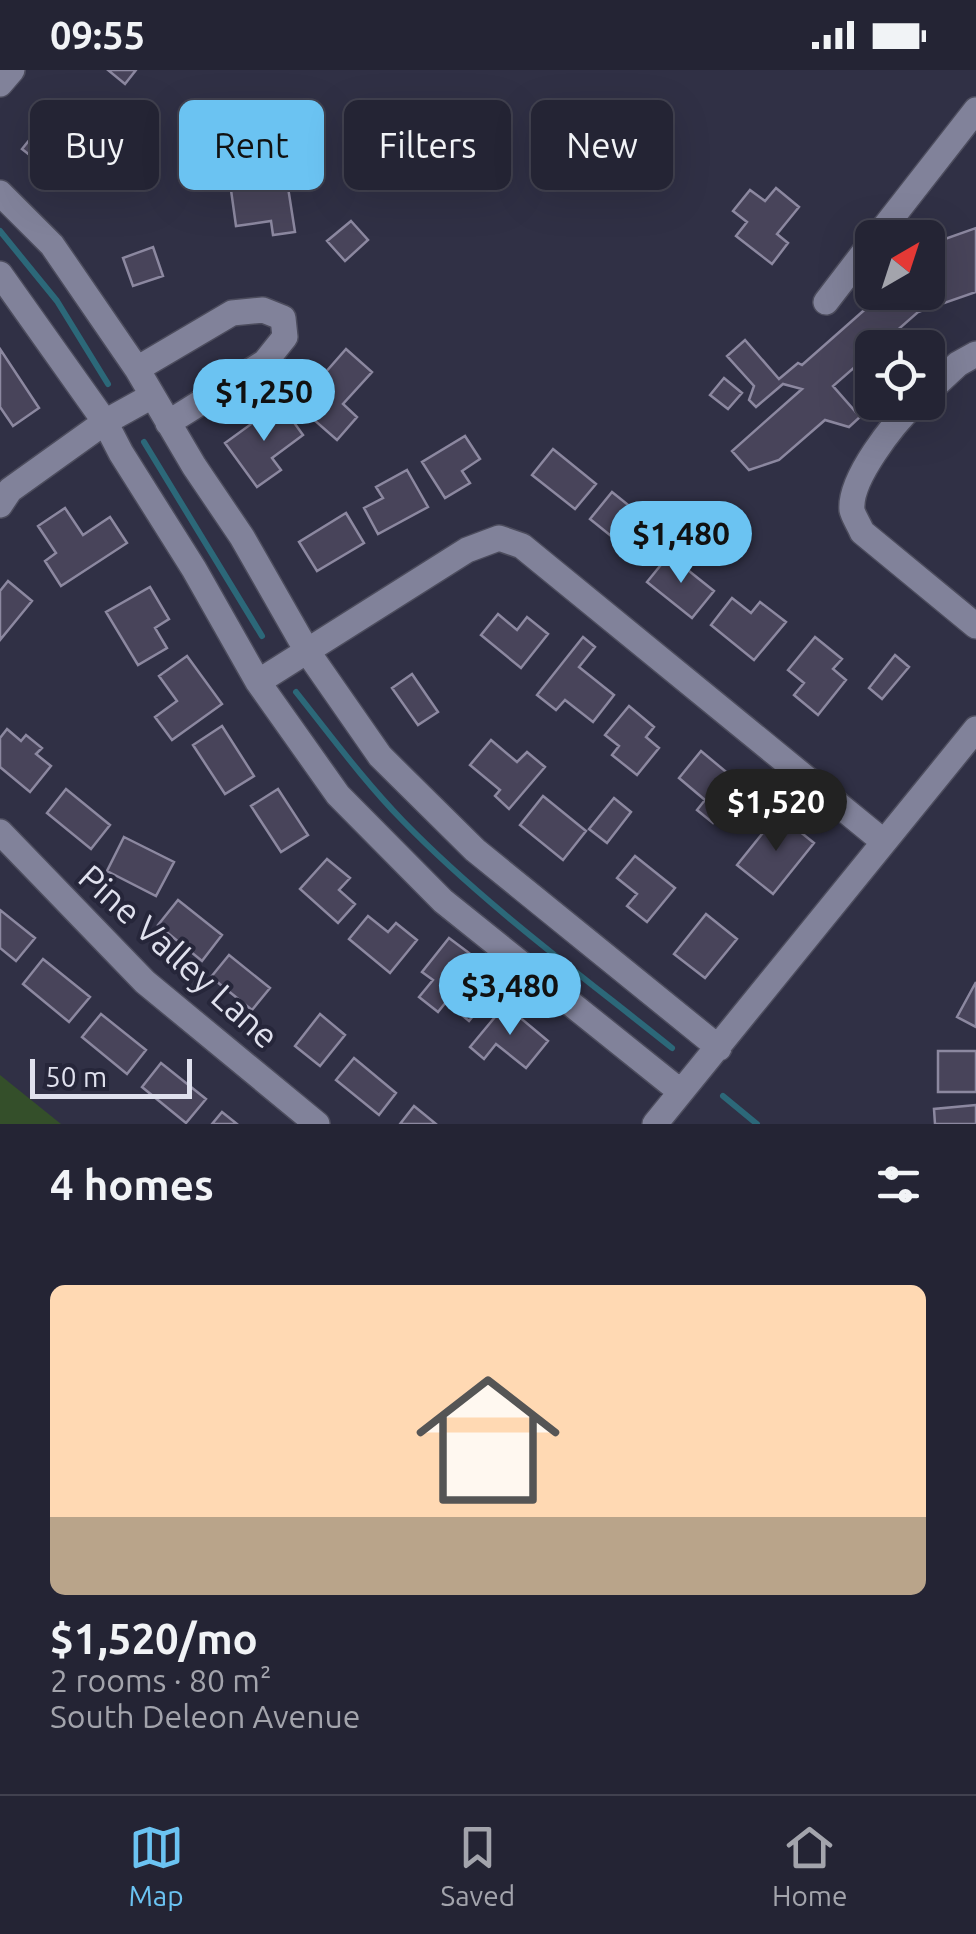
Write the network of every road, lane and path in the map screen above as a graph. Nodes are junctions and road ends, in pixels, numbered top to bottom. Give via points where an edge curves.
1 (12, 70) edge
2 (0, 84) edge
3 (976, 110) edge
4 (0, 193) edge
5 (890, 220) edge
6 (855, 265) edge
7 (0, 274) edge
8 (826, 302) dead end
9 (976, 354) edge
10 (137, 370) junction
11 (945, 376) edge
12 (152, 396) junction
13 (898, 420) edge
14 (106, 422) junction
15 (168, 422) junction
16 (0, 505) edge
17 (976, 626) edge
18 (307, 652) junction
19 (258, 682) junction
20 (976, 729) edge
21 (0, 832) edge
22 (884, 842) junction
23 (719, 1048) junction
24 (681, 1092) junction
25 (316, 1124) edge
26 (655, 1124) edge

1 - 2 street
3 - 5 street
4 - 10 street via 52,245
6 - 8 street
7 - 14 street
9 - 11 street
10 - 12 street
10 - 15 street via 232,313 263,310 283,318 285,337 265,362
12 - 14 street
12 - 15 street
13 - 17 street via 859,476 852,510 862,532
14 - 16 street via 10,490
14 - 19 street
15 - 18 street
18 - 19 street
18 - 22 street via 467,550 499,538 522,546
18 - 23 street via 380,756 474,850
19 - 24 street via 338,794 444,902
20 - 22 street
21 - 25 street, Pine Valley Lane via 144,982
22 - 23 street
23 - 24 street
24 - 26 street

